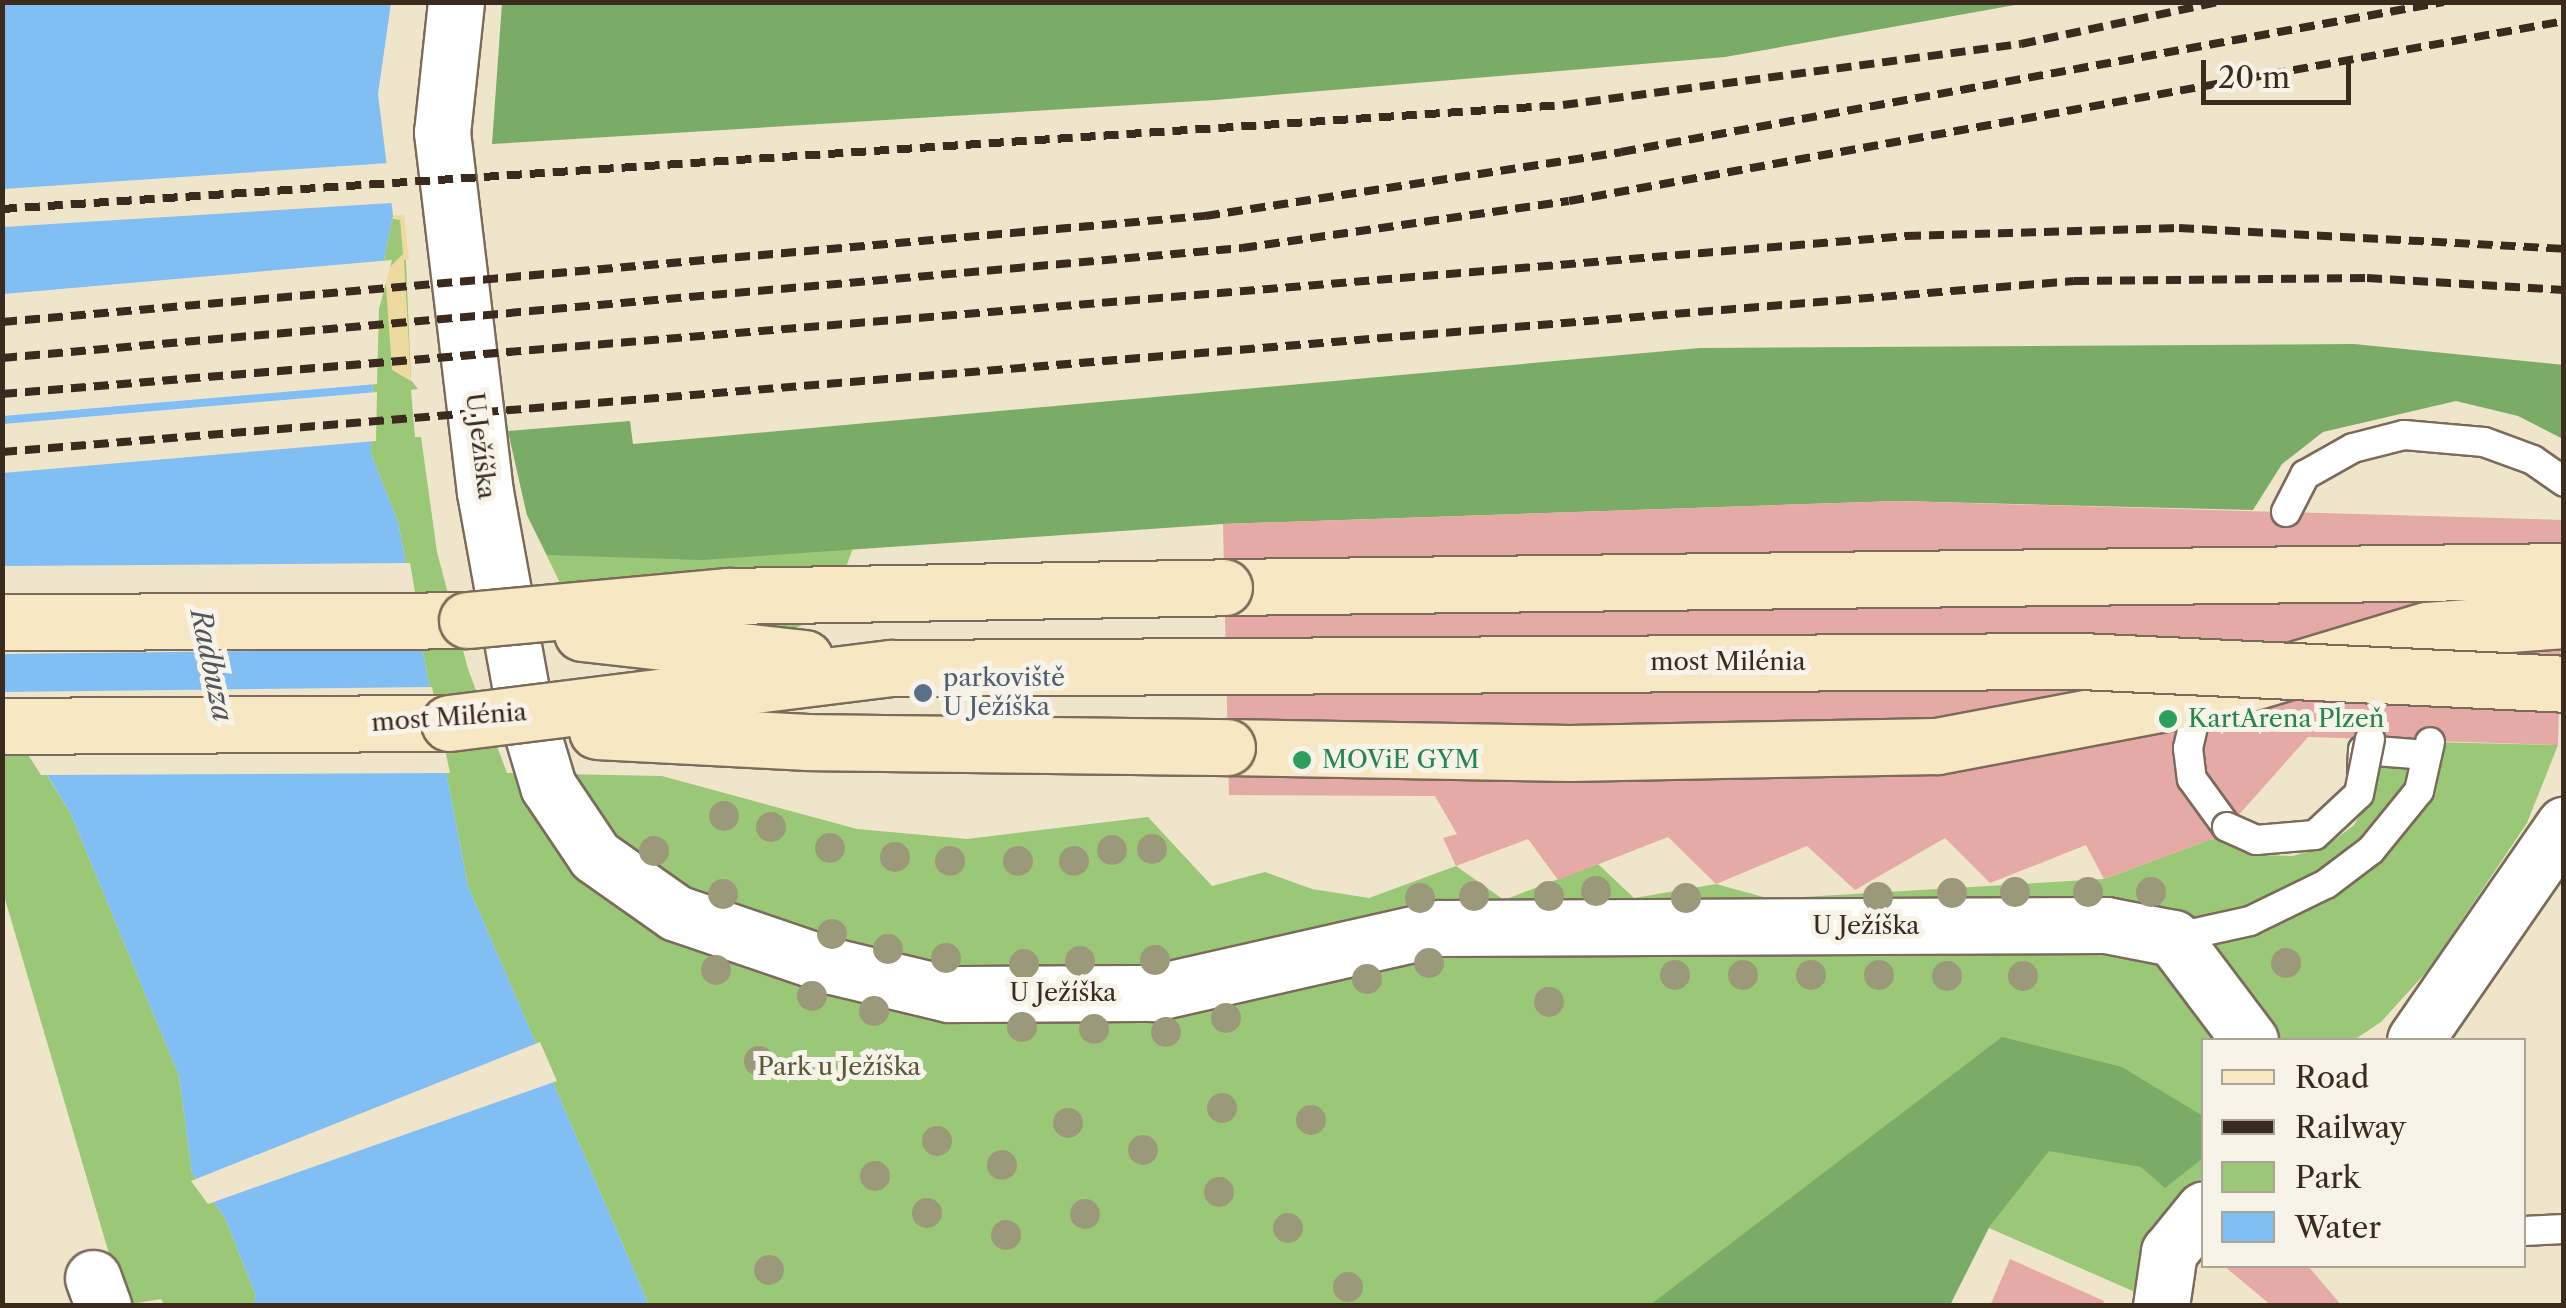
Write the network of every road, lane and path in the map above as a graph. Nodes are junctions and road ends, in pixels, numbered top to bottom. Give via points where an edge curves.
1 (456, 2) edge
2 (2564, 482) edge
3 (2286, 512) dead end
4 (2564, 571) edge
5 (467, 620) junction
6 (2, 622) edge
7 (2554, 623) edge
8 (892, 668) junction
9 (2564, 684) edge
10 (2213, 694) junction
11 (450, 723) junction
12 (2, 726) edge
13 (2370, 740) dead end
14 (2230, 825) junction
15 (2564, 826) edge
16 (2173, 938) junction
17 (2248, 1038) edge
18 (2415, 1038) edge
19 (2201, 1213) edge
20 (2564, 1229) edge
21 (2526, 1231) edge
22 (2161, 1306) edge

1 - 16 street, U Ježíška via 442,132 485,492 524,706 548,786 595,856 676,913 832,966 950,994 1154,993 1440,928 2106,925
2 - 3 lane via 2534,460 2484,442 2404,435 2353,448 2304,474
4 - 5 main road, bridge via 728,596
5 - 6 main road, most Milénia
5 - 8 main road, most Milénia, bridge
7 - 10 main road via 2427,630
8 - 9 main road, most Milénia, bridge via 2081,661
8 - 11 main road, most Milénia, bridge
10 - 11 main road, bridge via 1937,746 1570,754 808,742
10 - 14 lane via 2195,718 2188,748 2192,778
11 - 12 main road, most Milénia
13 - 14 lane, bridge via 2359,794 2315,835 2256,840
14 - 16 lane via 2259,834 2313,830 2354,793 2363,750 2428,748 2419,791 2404,818 2326,884 2250,921
15 - 18 street
16 - 17 street
19 - 22 street via 2169,1252
20 - 21 lane

